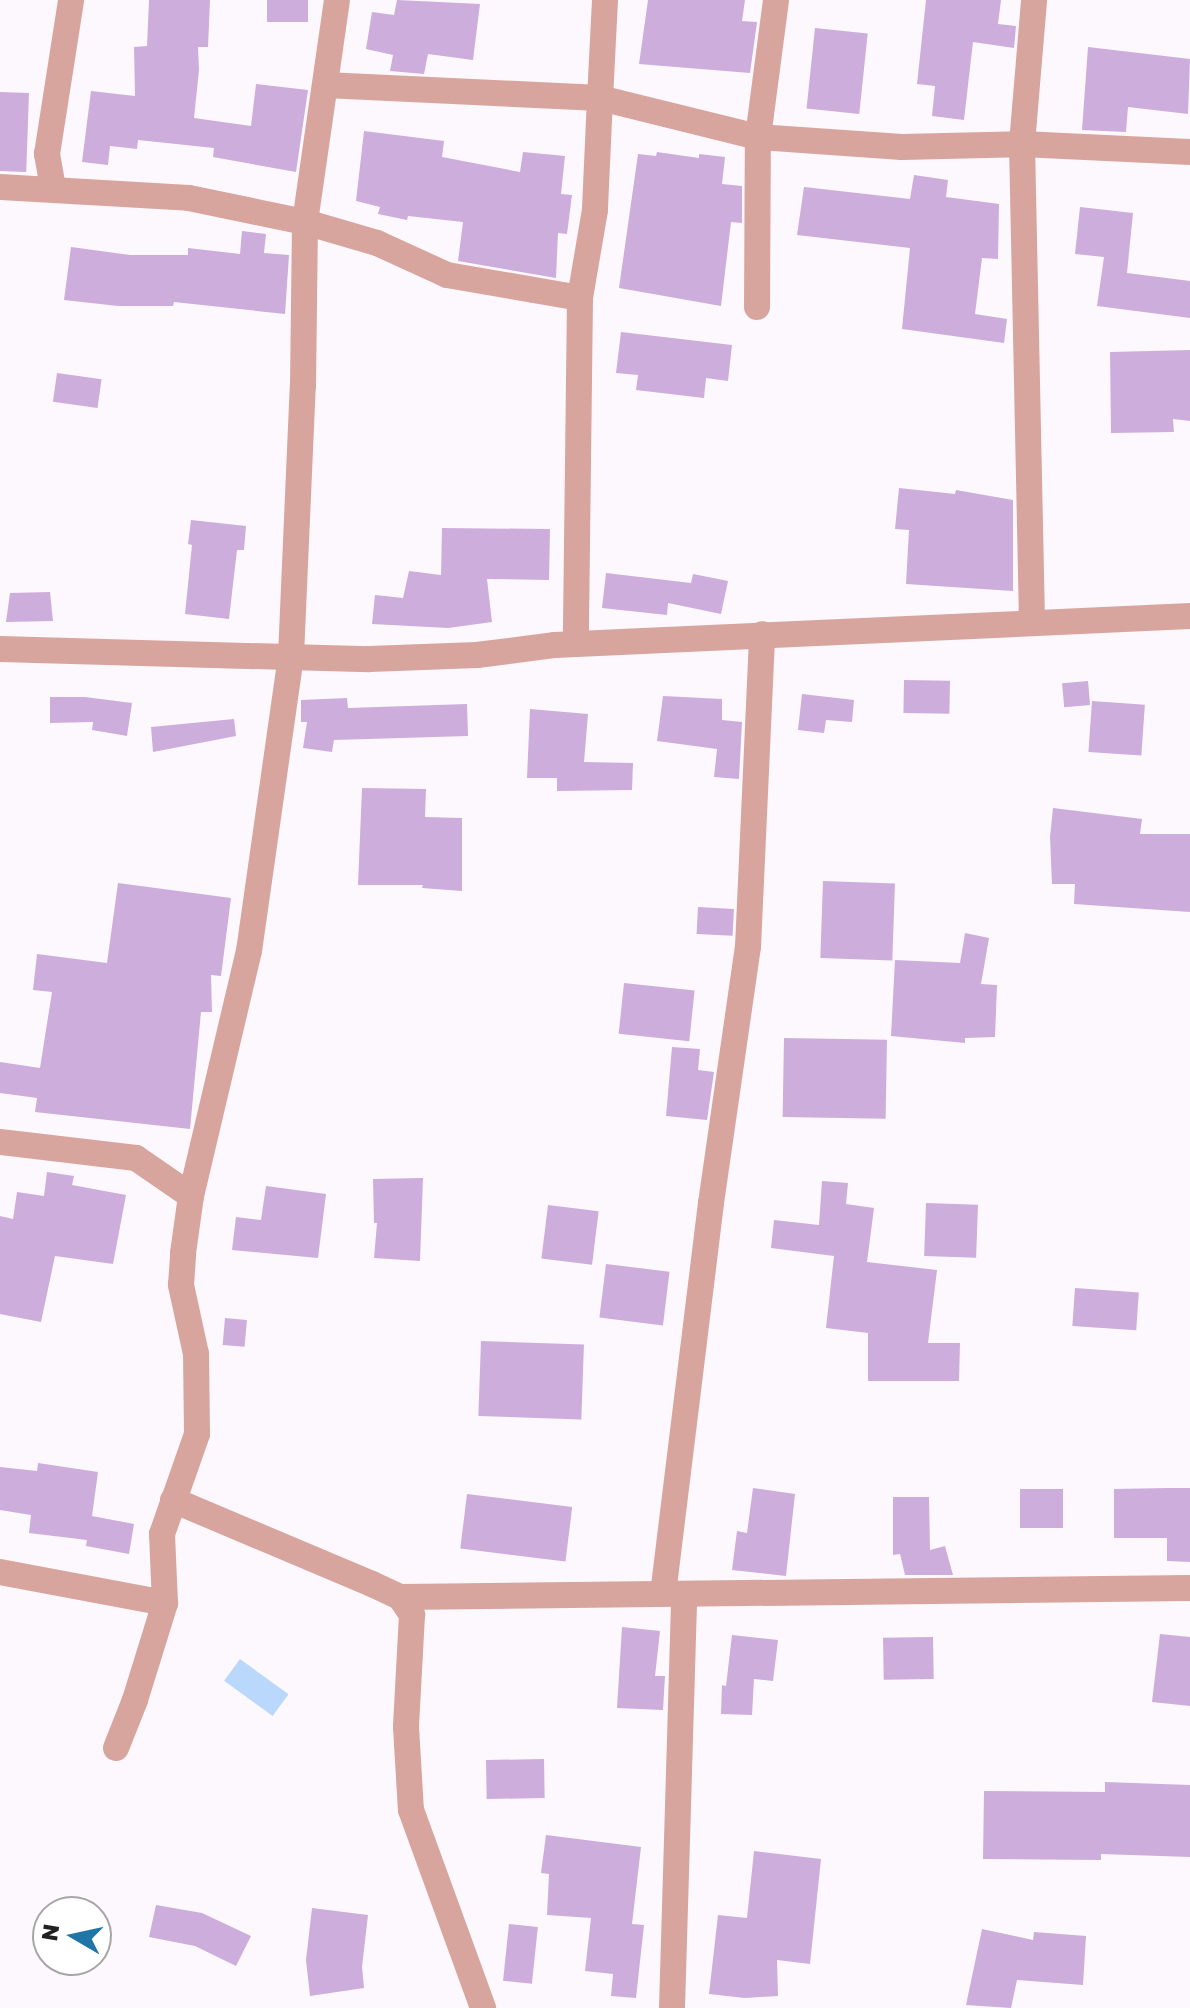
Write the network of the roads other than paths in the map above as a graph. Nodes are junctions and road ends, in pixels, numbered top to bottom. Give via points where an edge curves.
1 (71, 0) edge
2 (337, 0) edge
3 (605, 0) edge
4 (776, 0) edge
5 (1034, 0) edge
6 (325, 85) junction
7 (600, 98) junction
8 (758, 137) junction
9 (1022, 144) junction
10 (1190, 152) edge
11 (0, 187) edge
12 (53, 188) junction
13 (305, 222) junction
14 (580, 298) junction
15 (757, 307) dead end
16 (1190, 616) edge
17 (1032, 621) junction
18 (762, 634) junction
19 (576, 644) junction
20 (0, 649) edge
21 (291, 656) junction
22 (0, 1142) edge
23 (191, 1196) junction
24 (173, 1500) junction
25 (0, 1572) edge
26 (1190, 1588) edge
27 (673, 1594) junction
28 (400, 1597) junction
29 (165, 1603) junction
30 (116, 1748) dead end
31 (483, 2008) edge
32 (672, 2008) edge

1 - 12 street via 47,154
2 - 6 street
3 - 7 street
4 - 8 street
5 - 9 street
6 - 7 street
6 - 13 street
7 - 8 street
7 - 14 street via 595,210
8 - 9 street via 902,147
8 - 15 street
9 - 10 street
9 - 17 street
11 - 12 street
12 - 13 street via 189,198
13 - 14 street via 377,243 447,275
13 - 21 street
14 - 19 street
16 - 17 street
17 - 18 street
18 - 19 street
18 - 27 street via 748,947 711,1203
19 - 21 street via 369,659
20 - 21 street
21 - 23 street via 249,951
22 - 23 street via 136,1158
23 - 24 street via 181,1285 196,1354 197,1434
24 - 28 street
24 - 29 street via 162,1534
25 - 29 street
26 - 27 street
27 - 28 street
27 - 32 street
28 - 31 street via 412,1615 406,1727 411,1810
29 - 30 street

